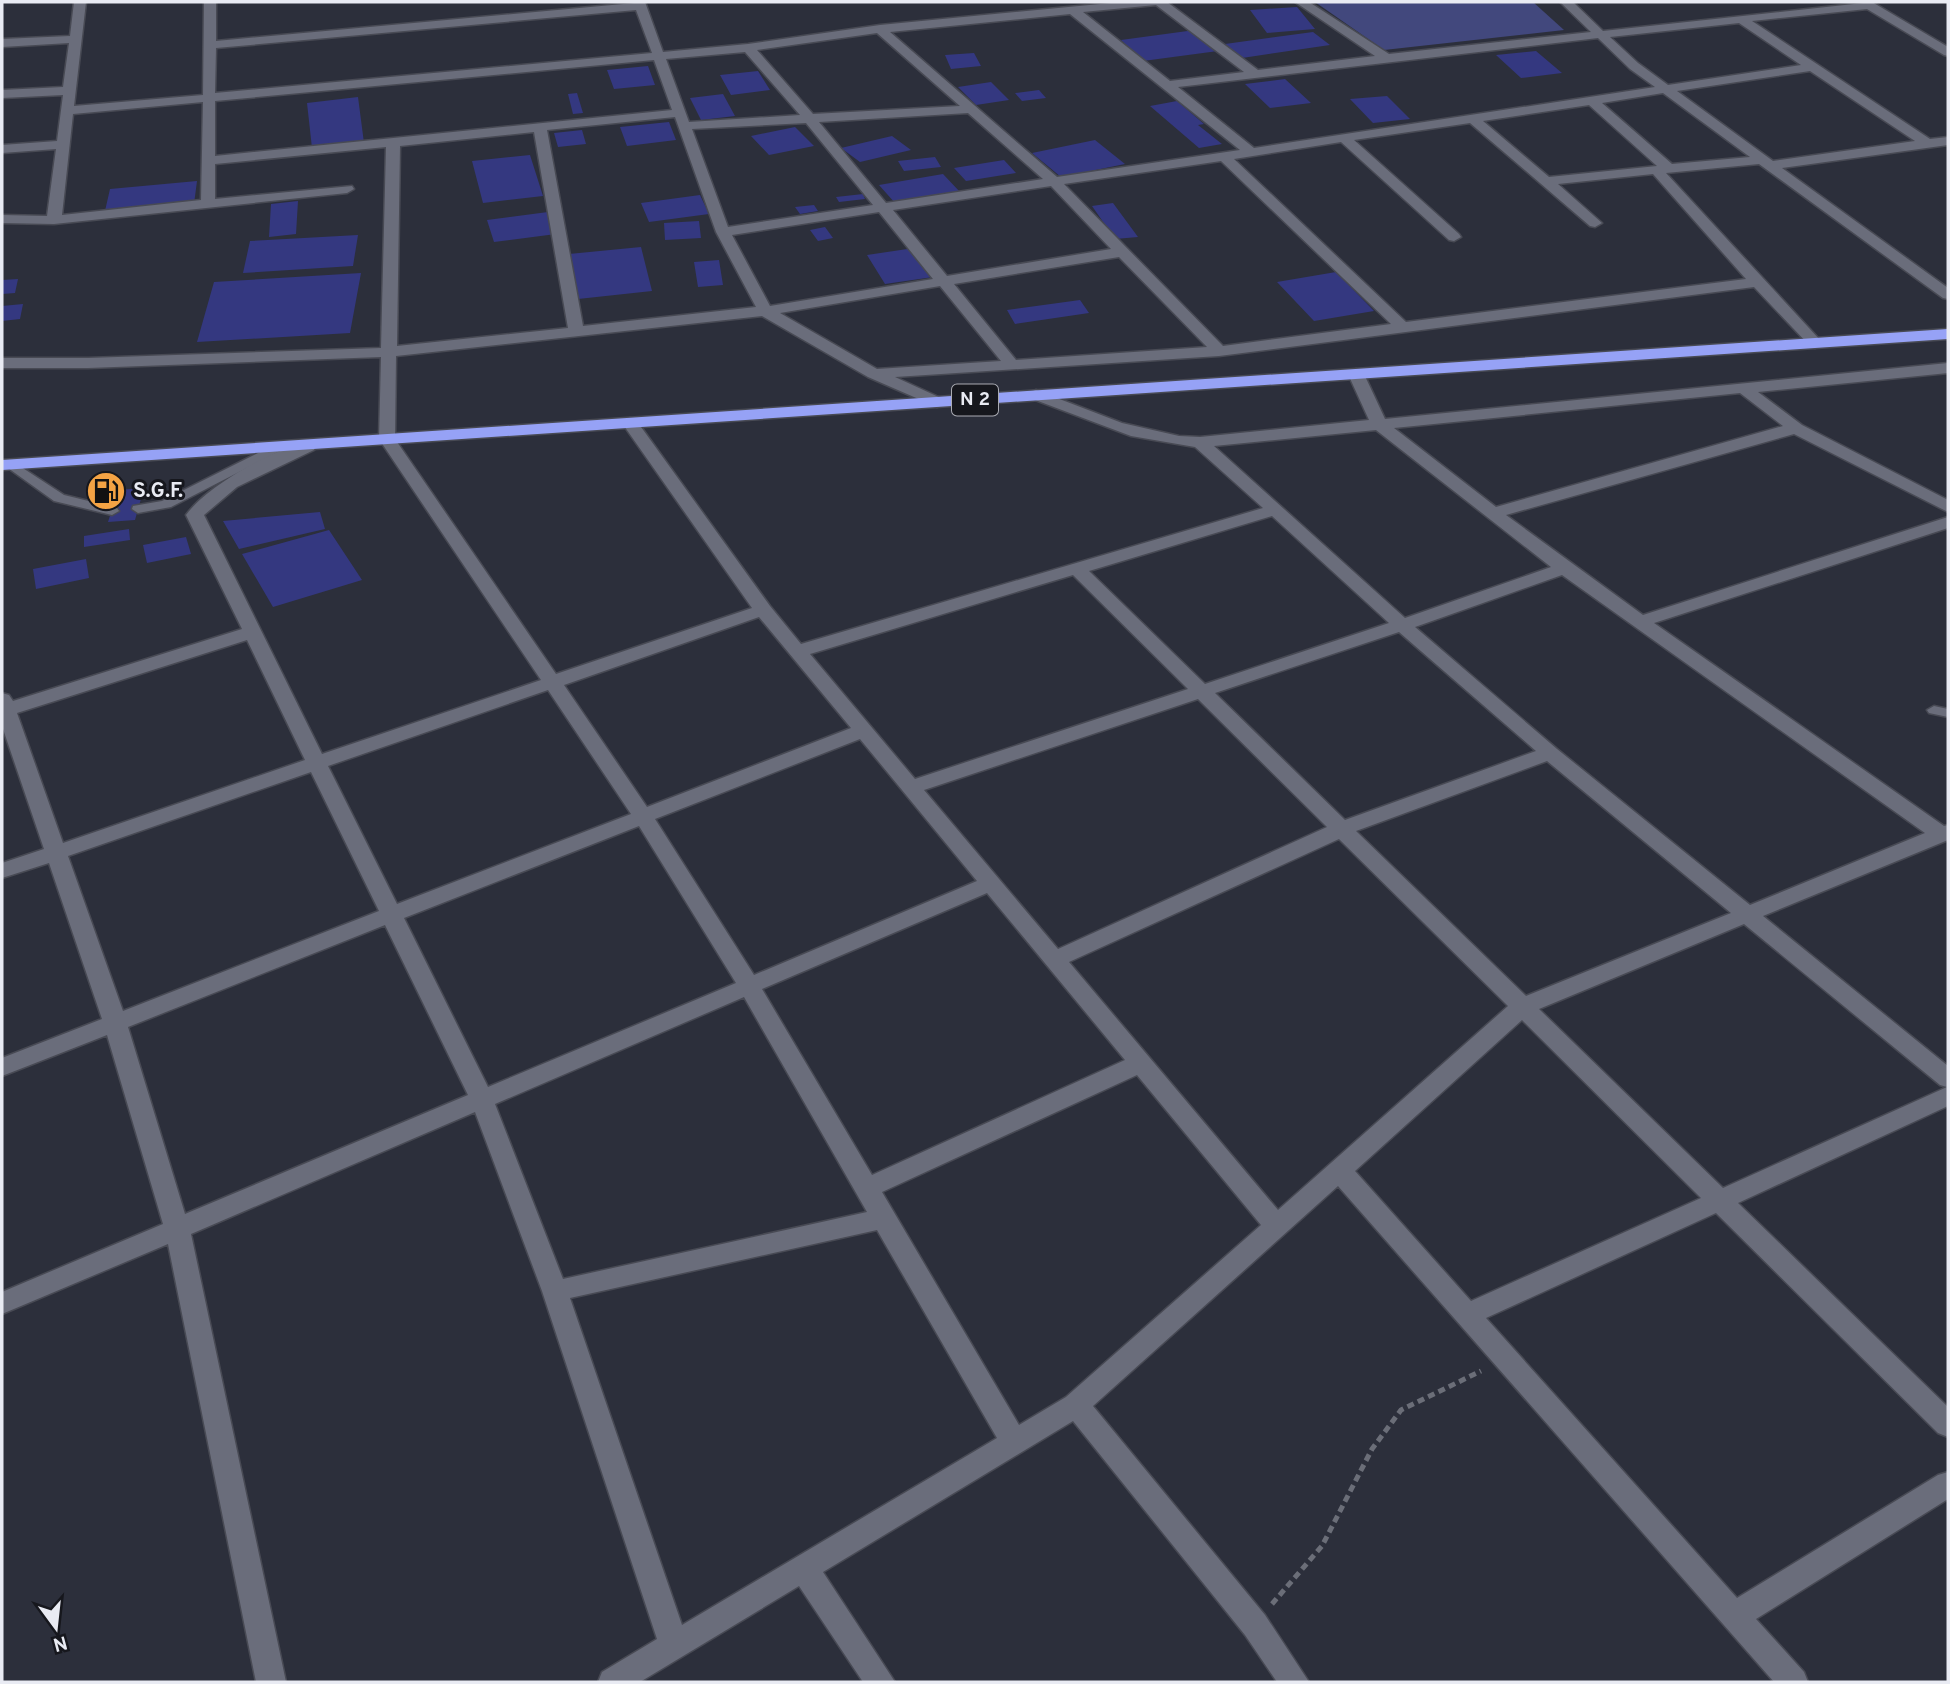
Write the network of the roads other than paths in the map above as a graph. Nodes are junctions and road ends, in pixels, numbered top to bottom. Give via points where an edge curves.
1 (80, 2) edge
2 (211, 2) edge
3 (1012, 2) edge
4 (1154, 2) edge
5 (1160, 2) edge
6 (1301, 2) edge
7 (1566, 2) edge
8 (1123, 3) edge
9 (640, 4) edge
10 (1867, 4) edge
11 (1073, 10) junction
12 (1023, 15) junction
13 (1742, 20) junction
14 (880, 29) junction
15 (1599, 34) junction
16 (75, 39) junction
17 (2, 43) edge
18 (210, 45) junction
19 (748, 48) junction
20 (1948, 52) edge
21 (659, 56) junction
22 (1387, 58) junction
23 (1812, 67) junction
24 (1255, 74) junction
25 (1166, 85) junction
26 (1666, 89) junction
27 (69, 91) junction
28 (2, 94) edge
29 (209, 98) junction
30 (1591, 100) junction
31 (970, 109) junction
32 (66, 111) junction
33 (1472, 118) junction
34 (682, 119) junction
35 (810, 119) junction
36 (540, 127) junction
37 (1344, 138) junction
38 (1948, 141) edge
39 (393, 142) junction
40 (1928, 144) junction
41 (63, 145) junction
42 (2, 149) edge
43 (1251, 152) junction
44 (1224, 156) junction
45 (209, 161) junction
46 (1769, 162) junction
47 (1663, 170) junction
48 (1548, 181) junction
49 (1054, 182) junction
50 (347, 189) dead end
51 (208, 203) junction
52 (883, 208) junction
53 (2, 219) edge
54 (54, 219) junction
55 (1595, 223) dead end
56 (723, 232) junction
57 (1454, 237) dead end
58 (1120, 252) junction
59 (943, 281) junction
60 (1757, 282) junction
61 (1948, 295) edge
62 (765, 311) junction
63 (1403, 328) junction
64 (576, 332) junction
65 (1948, 334) edge
66 (1815, 343) junction
67 (1219, 351) junction
68 (388, 352) junction
69 (2, 363) edge
70 (1013, 366) junction
71 (1948, 368) edge
72 (874, 374) junction
73 (1356, 374) junction
74 (1744, 389) junction
75 (1036, 395) junction
76 (937, 402) junction
77 (630, 423) junction
78 (1379, 424) junction
79 (1797, 428) junction
80 (387, 439) junction
81 (1200, 442) junction
82 (308, 446) junction
83 (276, 448) junction
84 (7, 465) edge
85 (1948, 507) edge
86 (138, 509) dead end
87 (1275, 510) junction
88 (112, 511) dead end
89 (1493, 513) junction
90 (1948, 522) edge
91 (1564, 568) junction
92 (1077, 569) junction
93 (763, 610) junction
94 (1639, 622) junction
95 (1402, 625) junction
96 (252, 632) junction
97 (798, 651) junction
98 (552, 682) junction
99 (1202, 691) junction
100 (3, 707) edge
101 (864, 730) junction
102 (1550, 753) junction
103 (316, 763) junction
104 (911, 787) junction
105 (643, 816) junction
106 (1342, 829) junction
107 (1945, 834) edge
108 (54, 853) junction
109 (2, 871) edge
110 (992, 883) junction
111 (390, 915) junction
112 (1746, 915) junction
113 (1056, 959) junction
114 (748, 986) junction
115 (1522, 1006) junction
116 (115, 1022) junction
117 (1143, 1062) junction
118 (2, 1067) edge
119 (1948, 1079) edge
120 (1948, 1096) edge
121 (482, 1100) junction
122 (1339, 1170) junction
123 (867, 1188) junction
124 (1720, 1200) junction
125 (885, 1218) junction
126 (1277, 1226) junction
127 (177, 1228) junction
128 (555, 1291) junction
129 (2, 1303) edge
130 (1469, 1314) junction
131 (1076, 1405) junction
132 (1948, 1424) edge
133 (1014, 1442) junction
134 (1948, 1484) edge
135 (804, 1568) junction
136 (1734, 1616) junction
137 (674, 1645) junction
138 (271, 1682) edge
139 (612, 1682) edge
140 (880, 1682) edge
141 (1294, 1682) edge
142 (1793, 1682) edge

1 - 16 street
2 - 18 street
3 - 12 street
4 - 8 street
5 - 24 street
6 - 22 street
7 - 15 street
8 - 11 street
9 - 18 street
9 - 21 street
10 - 13 street
10 - 20 street
11 - 12 street
11 - 25 street
12 - 14 street
13 - 15 street
13 - 23 street
14 - 19 street
14 - 31 street
15 - 22 street
15 - 26 street
16 - 17 street
16 - 27 street
18 - 29 street
19 - 21 street
19 - 35 street
21 - 29 street
21 - 34 street
22 - 24 street
23 - 26 street
23 - 40 street
24 - 25 street
25 - 43 street
26 - 30 street
26 - 46 street
27 - 28 street
27 - 32 street
29 - 32 street
29 - 45 street
30 - 33 street
30 - 47 street
31 - 35 street
31 - 49 street
32 - 41 street
33 - 37 street
33 - 48 street
34 - 35 street
34 - 36 street
34 - 56 street
35 - 52 street
36 - 39 street
36 - 64 street
37 - 43 street
37 - 57 street
38 - 40 street
39 - 45 street
39 - 68 street
40 - 46 street
41 - 42 street
41 - 54 street
43 - 44 street
44 - 49 street
44 - 63 street
45 - 51 street
46 - 47 street
46 - 61 street
47 - 48 street
47 - 60 street
48 - 55 street
49 - 52 street
49 - 58 street
50 - 51 street
51 - 54 street
52 - 56 street
52 - 59 street
53 - 54 street
56 - 62 street
58 - 59 street
58 - 67 street
59 - 62 street
59 - 70 street
60 - 63 street
60 - 66 street
62 - 64 street
62 - 72 street
63 - 67 street
64 - 68 street
65 - 66 highway, N 2
66 - 73 highway, N 2
67 - 70 street
68 - 69 street
68 - 80 street
70 - 72 street
71 - 74 street
72 - 76 street
73 - 75 highway, N 2
73 - 78 street
74 - 78 street
74 - 79 street
75 - 76 highway, N 2
75 - 81 street via 1126,431 1174,442
76 - 77 highway, N 2
77 - 80 highway, N 2
77 - 93 street
78 - 81 street
78 - 89 street
79 - 85 street
79 - 89 street
80 - 82 highway, N 2
80 - 98 street
81 - 87 street
82 - 83 highway, N 2
82 - 96 street via 222,489 195,515
83 - 84 highway, N 2
83 - 86 lane via 166,504
84 - 88 lane via 59,498
87 - 92 street
87 - 95 street
89 - 91 street
90 - 94 street
91 - 94 street
91 - 95 street
92 - 97 street
92 - 99 street
93 - 97 street
93 - 98 street
94 - 107 street
95 - 99 street
95 - 102 street
96 - 100 street
96 - 103 street
97 - 101 street
98 - 103 street
98 - 105 street
99 - 104 street
99 - 106 street
100 - 108 street
101 - 104 street
101 - 105 street
102 - 106 street
102 - 112 street
103 - 108 street
103 - 111 street
104 - 110 street
105 - 111 street
105 - 114 street
106 - 113 street
106 - 115 street
107 - 112 street
108 - 109 street
108 - 116 street
110 - 113 street
110 - 114 street
111 - 116 street
111 - 121 street
112 - 115 street
112 - 119 street
113 - 117 street
114 - 121 street
114 - 123 street
115 - 122 street
115 - 124 street
116 - 118 street
116 - 127 street
117 - 123 street
117 - 126 street
120 - 124 street
121 - 127 street
121 - 128 street
122 - 126 street
122 - 130 street
123 - 125 street
124 - 130 street
124 - 132 street
125 - 128 street
125 - 133 street
126 - 131 street
127 - 129 street
127 - 138 street
128 - 137 street
130 - 136 street
131 - 133 street
131 - 141 street via 1255,1625
133 - 135 street
134 - 136 street
135 - 137 street
135 - 140 street
136 - 142 street
137 - 139 street

